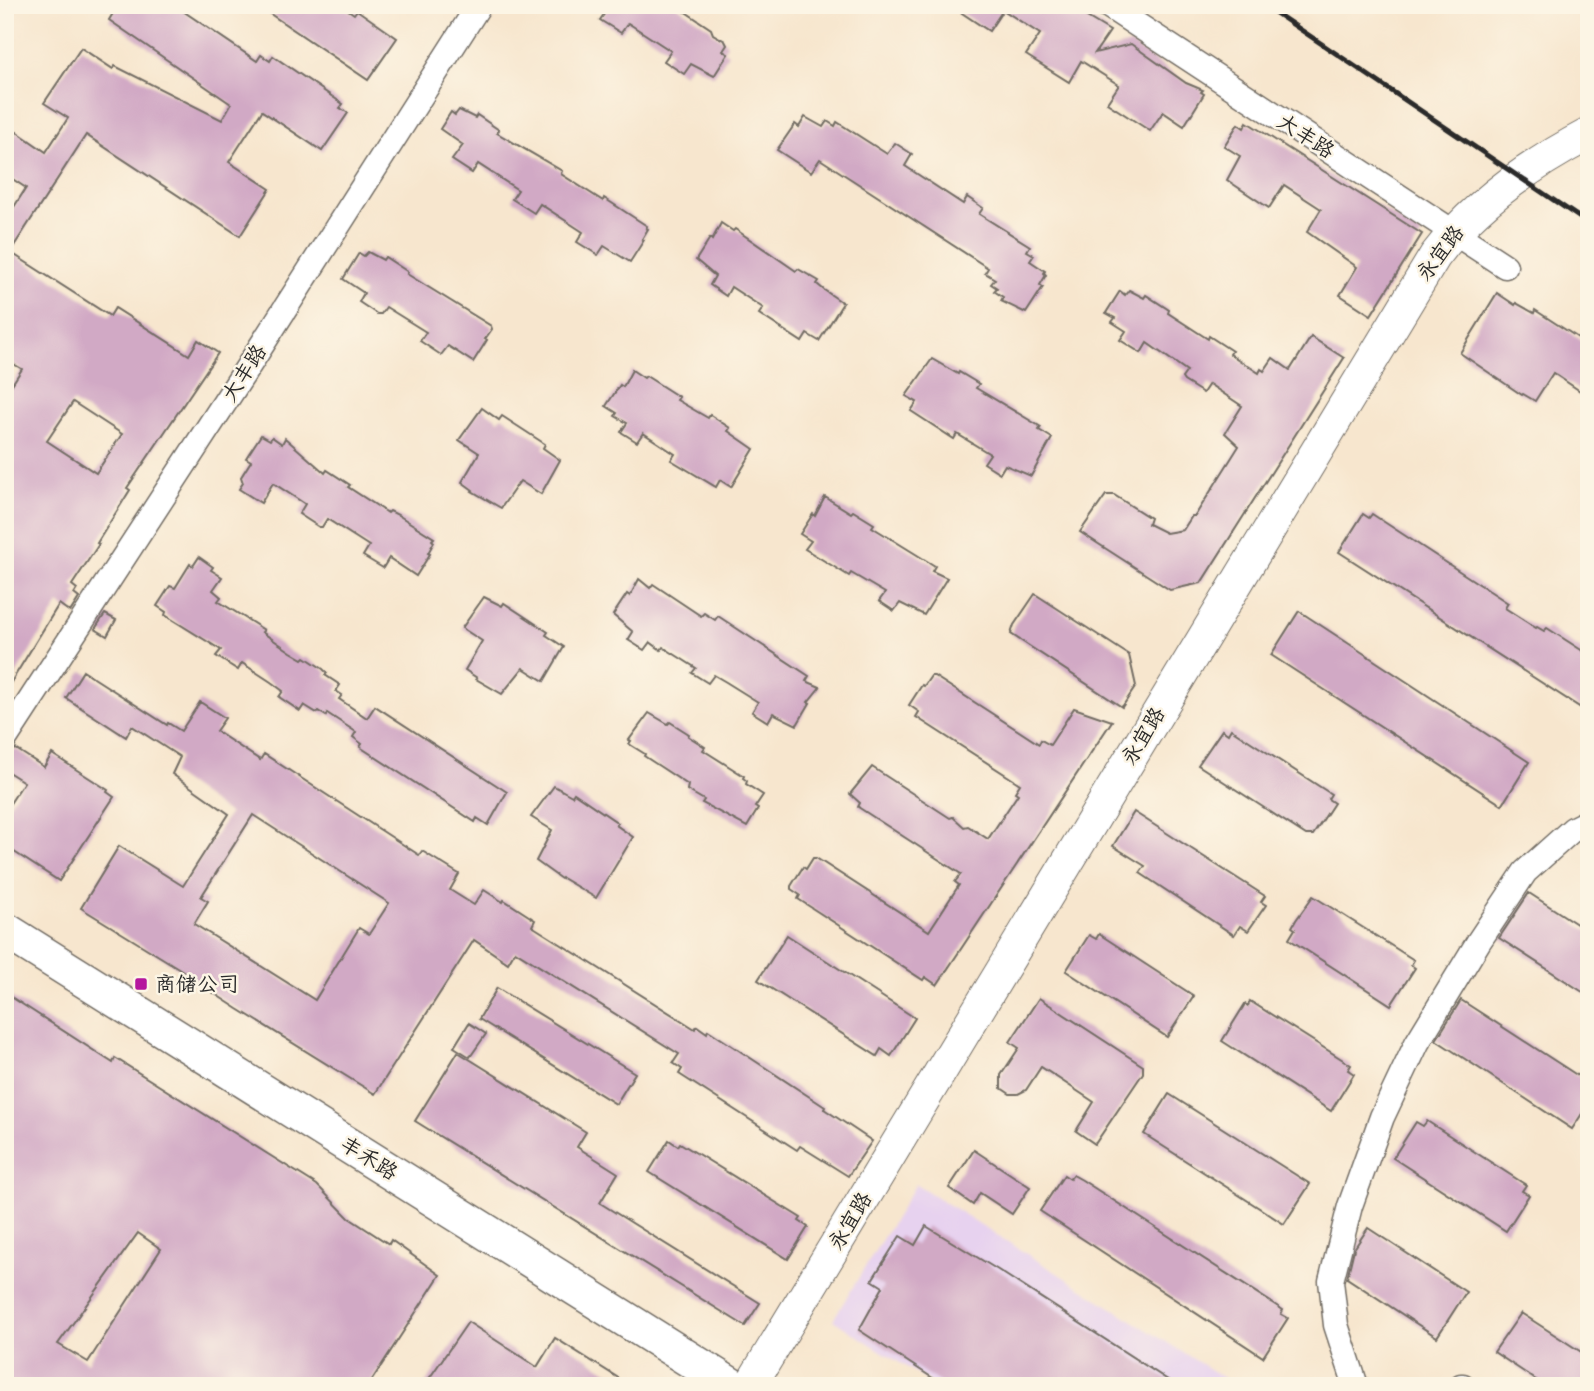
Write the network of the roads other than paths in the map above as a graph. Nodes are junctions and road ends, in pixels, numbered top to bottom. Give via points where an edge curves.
1 (479, 5) edge
2 (1107, 5) edge
3 (1589, 134) edge
4 (1452, 233) junction
5 (1505, 266) dead end
6 (5, 739) edge
7 (1589, 821) edge
8 (5, 930) edge
9 (732, 1386) edge
10 (750, 1386) edge
11 (1356, 1386) edge

1 - 6 street, 大丰路
2 - 4 street, 大丰路
3 - 4 street, 永宜路 via 1518,175
4 - 5 street, 大丰路
4 - 10 street, 永宜路
7 - 11 street via 1573,829 1525,872 1417,1043 1382,1117 1350,1206 1331,1281 1336,1325
8 - 9 main road, 丰禾路

